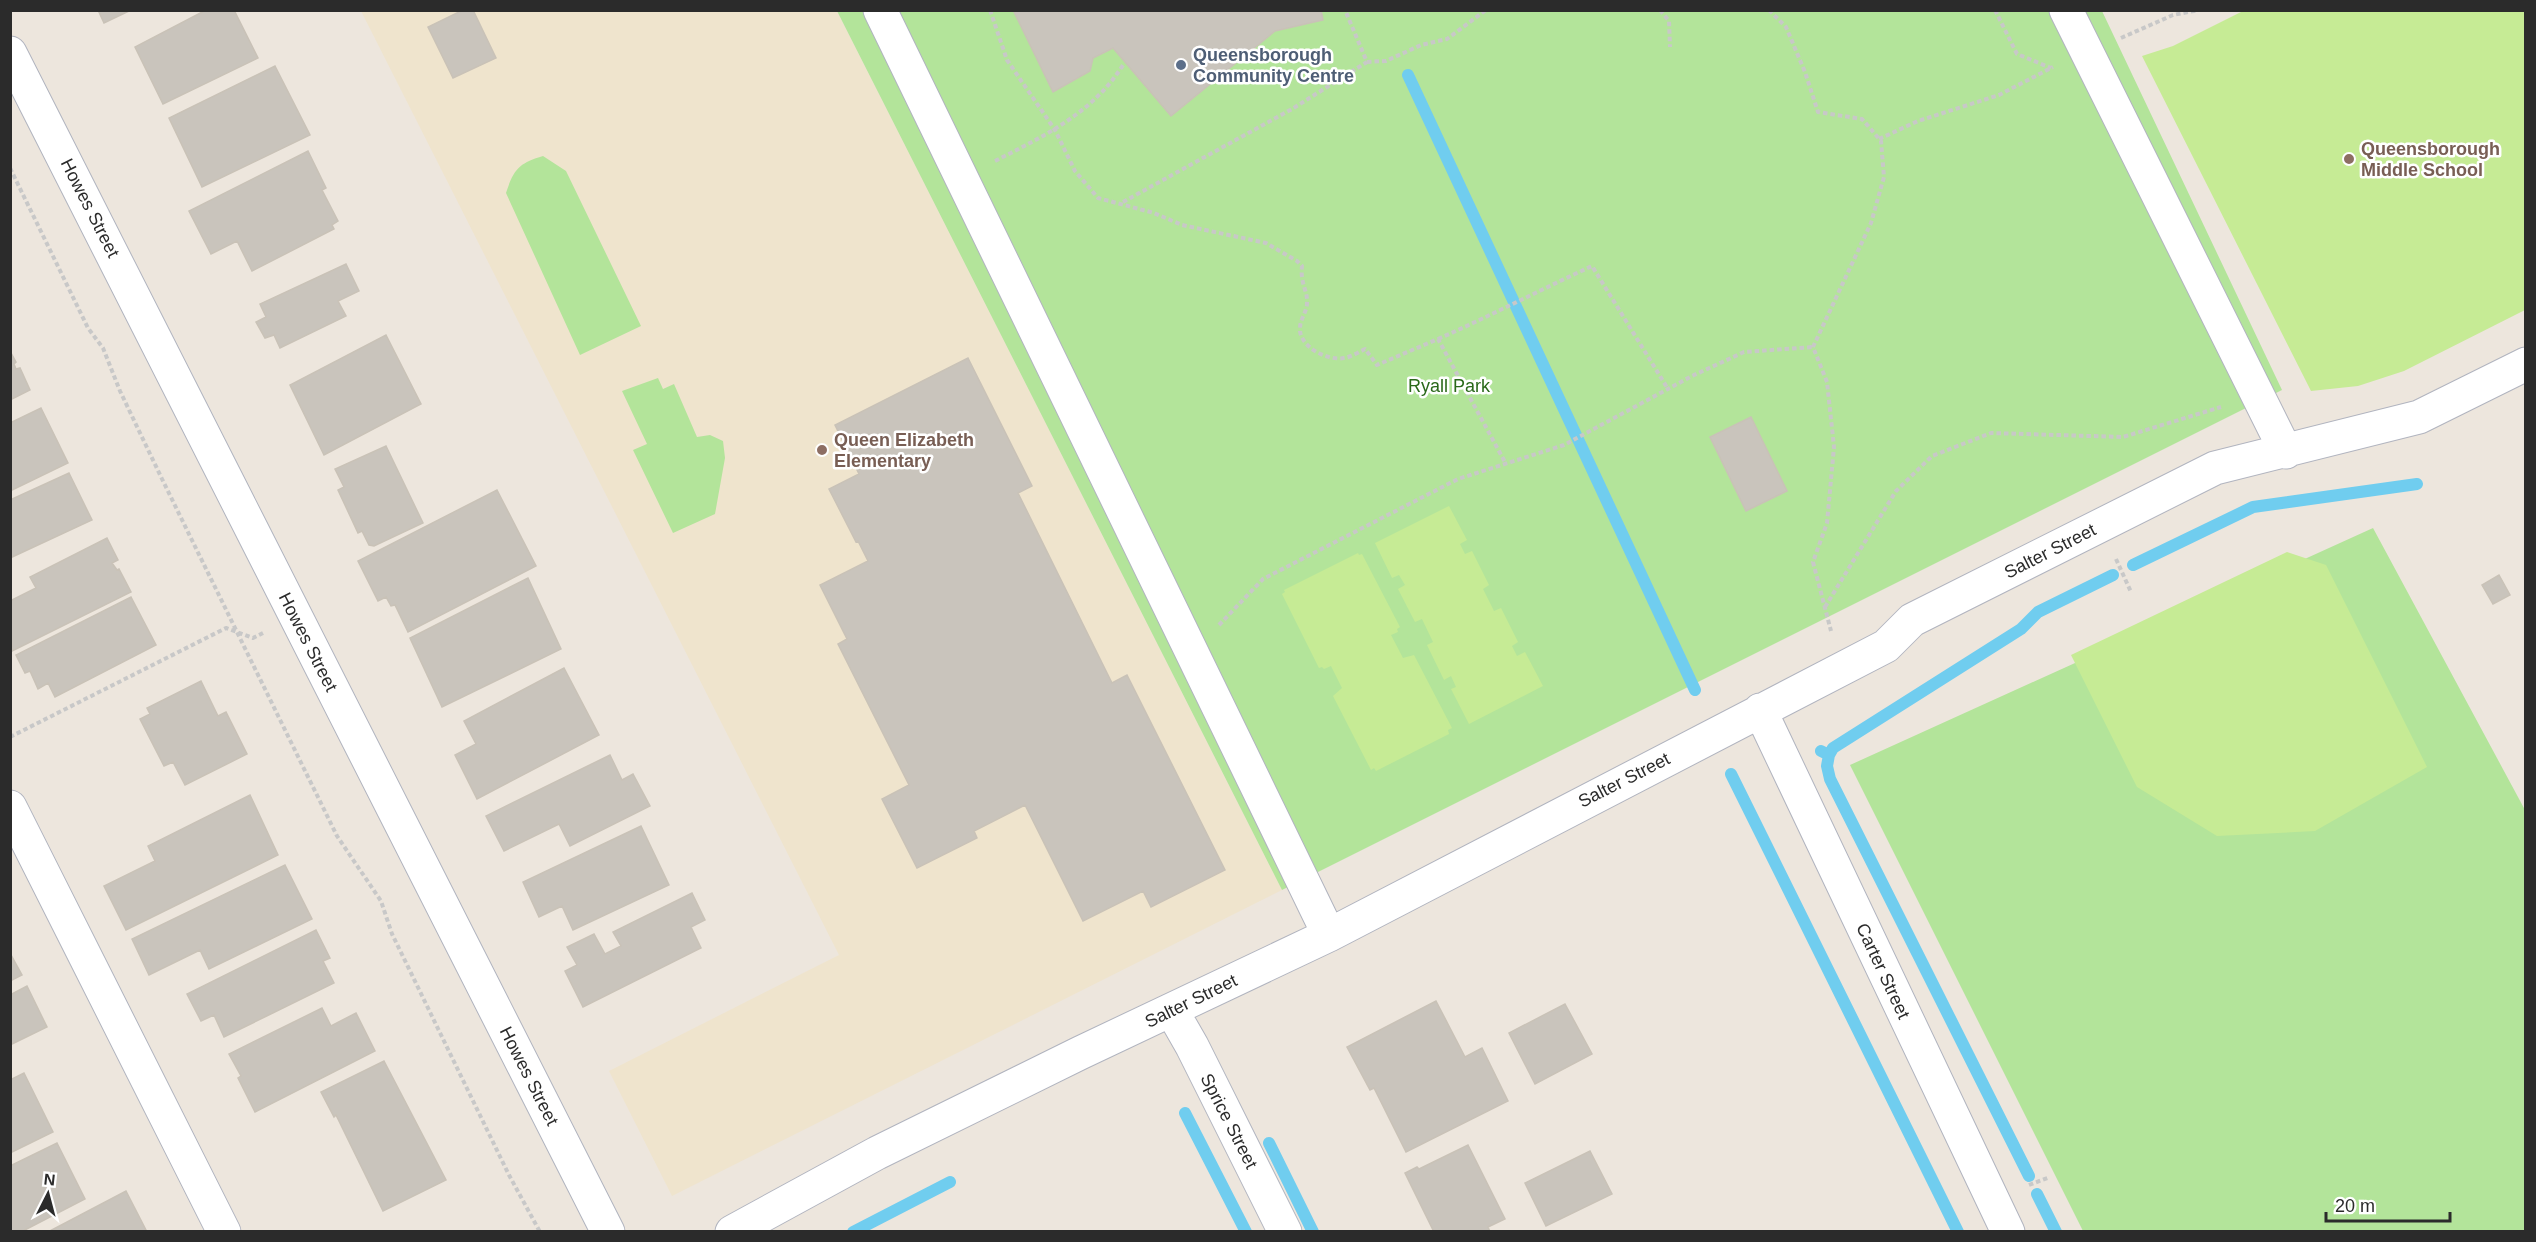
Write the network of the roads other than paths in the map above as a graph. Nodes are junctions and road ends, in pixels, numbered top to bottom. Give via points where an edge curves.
1 (880, 10) edge
2 (2066, 10) edge
3 (10, 53) edge
4 (22, 103) edge
5 (2526, 364) edge
6 (2286, 452) junction
7 (1760, 710) junction
8 (10, 807) edge
9 (1329, 934) junction
10 (1172, 1011) junction
11 (224, 1232) edge
12 (608, 1232) edge
13 (732, 1232) edge
14 (1285, 1232) edge
15 (2008, 1232) edge

1 - 9 street
2 - 6 street
3 - 4 street, Howes Street
4 - 12 street, Howes Street
5 - 6 street, Salter Street via 2419,417
6 - 7 street, Salter Street via 2215,468 1912,620 1886,646
7 - 9 street, Salter Street
7 - 15 street, Carter Street
8 - 11 street
9 - 10 street, Salter Street
10 - 13 street, Salter Street via 877,1154
10 - 14 street, Sprice Street

